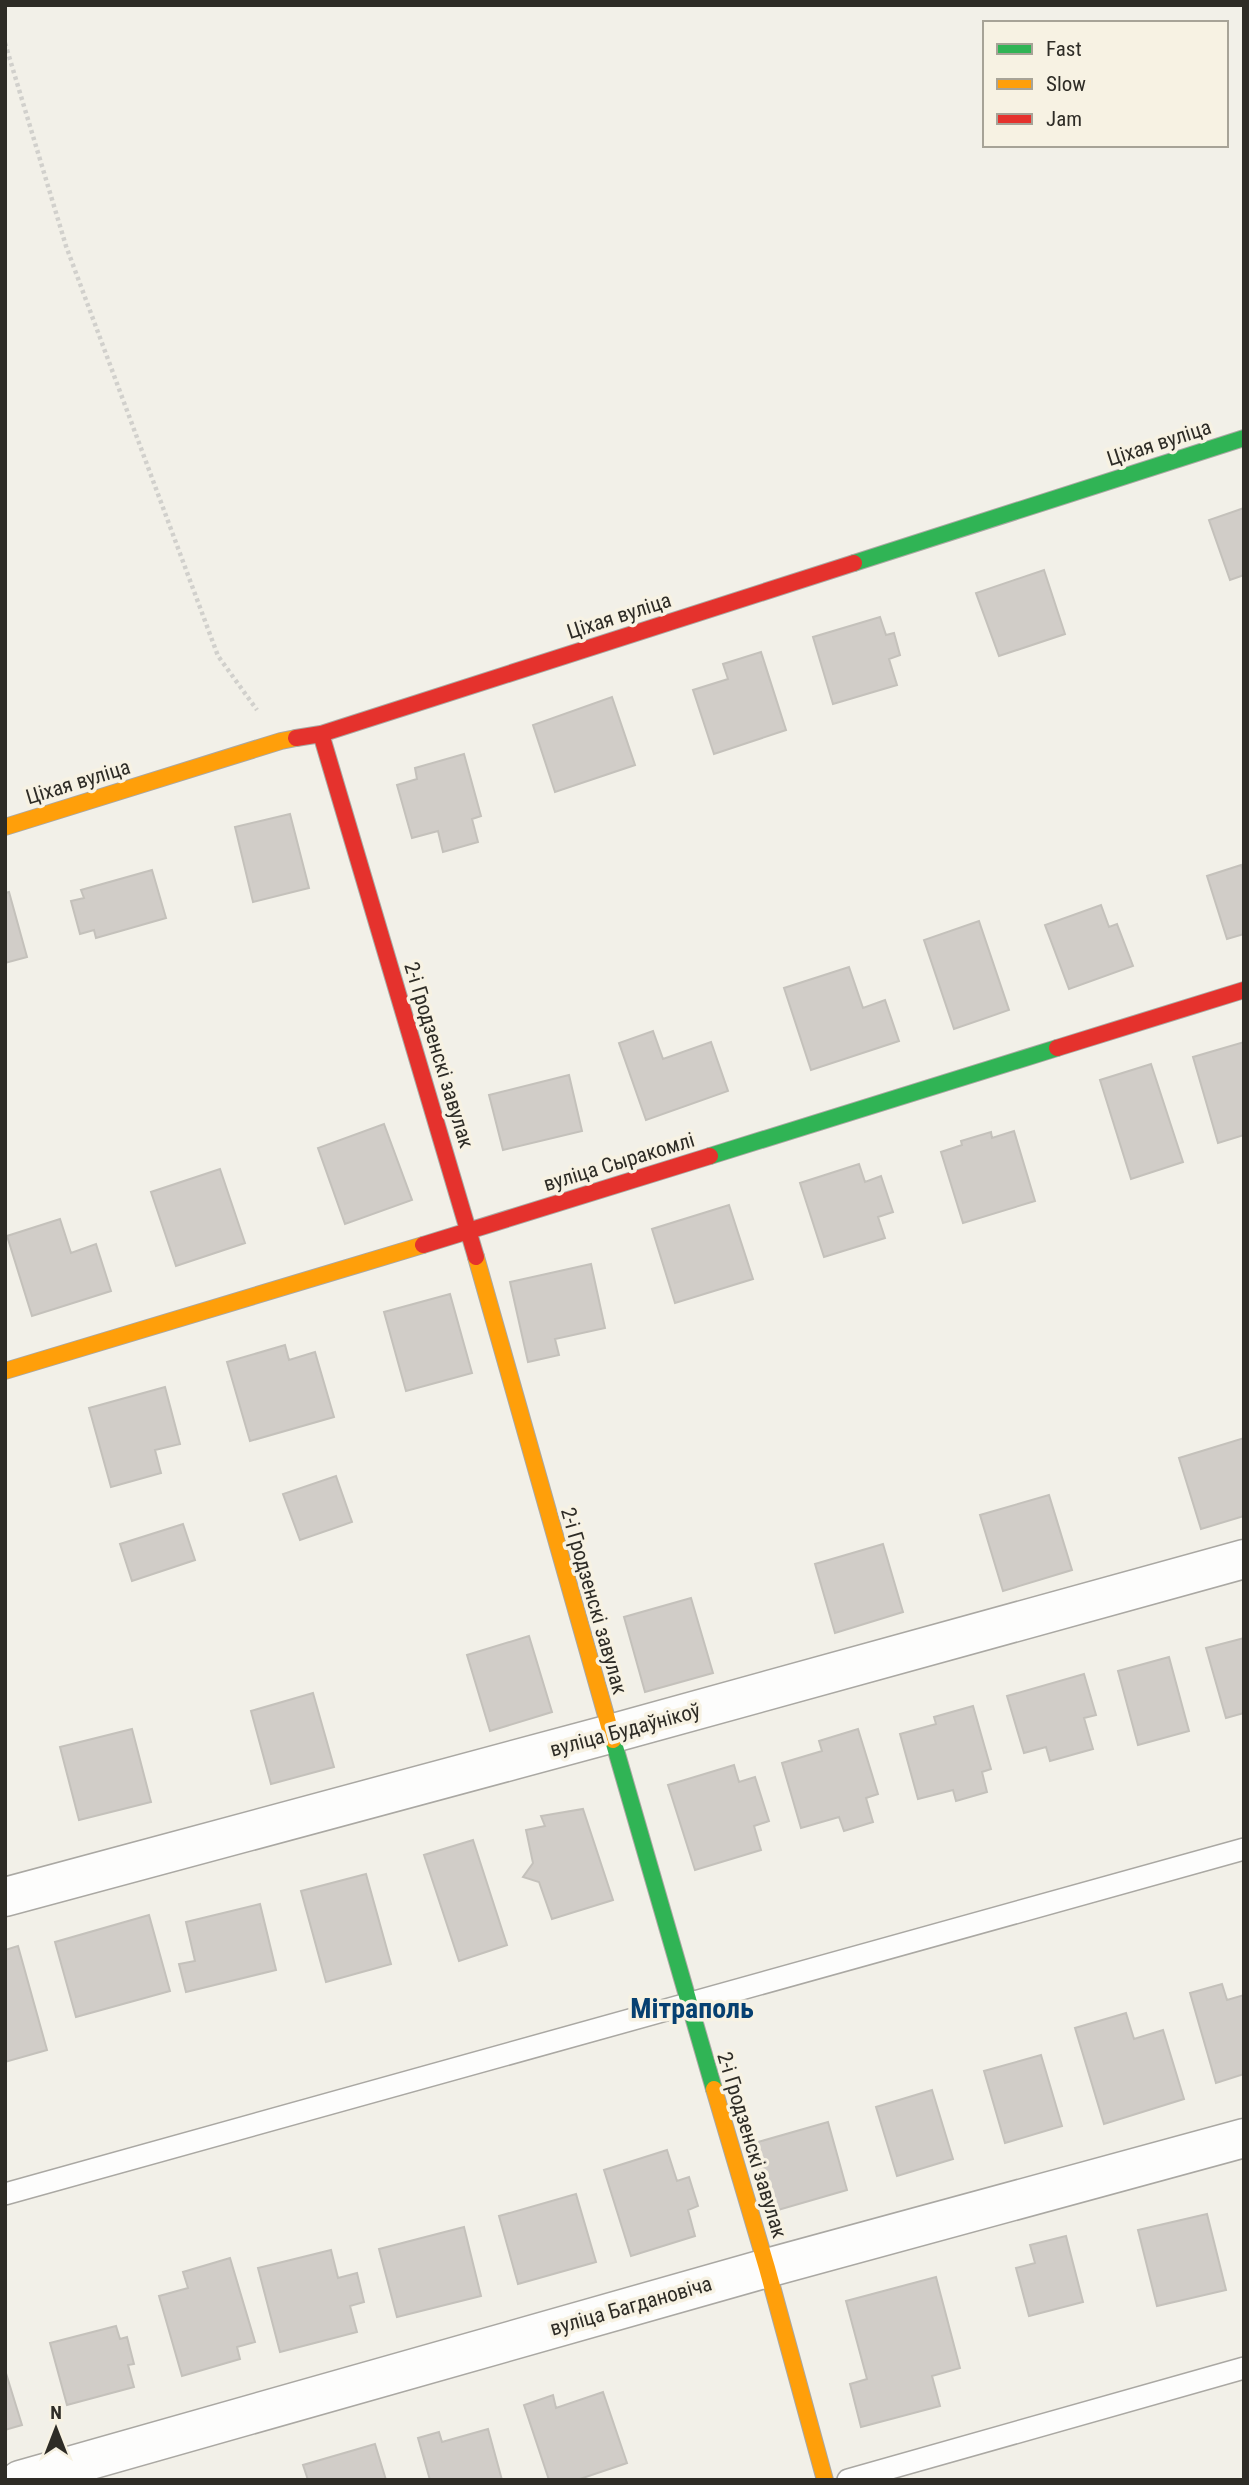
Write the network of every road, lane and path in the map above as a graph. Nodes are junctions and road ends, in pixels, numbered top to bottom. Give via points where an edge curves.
1 (5, 43) edge
2 (1244, 438) edge
3 (321, 734) junction
4 (281, 741) junction
5 (5, 827) edge
6 (1244, 990) edge
7 (469, 1231) junction
8 (5, 1371) edge
9 (1244, 1559) edge
10 (610, 1734) junction
11 (1244, 1849) edge
12 (5, 1896) edge
13 (688, 2004) junction
14 (1244, 2138) edge
15 (5, 2194) edge
16 (767, 2268) junction
17 (1244, 2368) edge
18 (20, 2480) edge
19 (825, 2480) edge
20 (848, 2480) edge

1 - 4 path via 66,246 218,656
2 - 3 street, Ціхая вуліца
3 - 4 street, Ціхая вуліца
3 - 7 street, 2-і Гродзенскі завулак
4 - 5 street, Ціхая вуліца
6 - 7 street, вуліца Сыракомлі
7 - 8 street, вуліца Сыракомлі
7 - 10 street, 2-і Гродзенскі завулак
9 - 10 street, вуліца Будаўнікоў
10 - 12 street, вуліца Будаўнікоў
10 - 13 street, 2-і Гродзенскі завулак
11 - 13 lane
13 - 15 lane
13 - 16 street, 2-і Гродзенскі завулак
14 - 16 street, вуліца Багдановіча
16 - 18 street, вуліца Багдановіча
16 - 19 street, 2-і Гродзенскі завулак
17 - 20 lane

